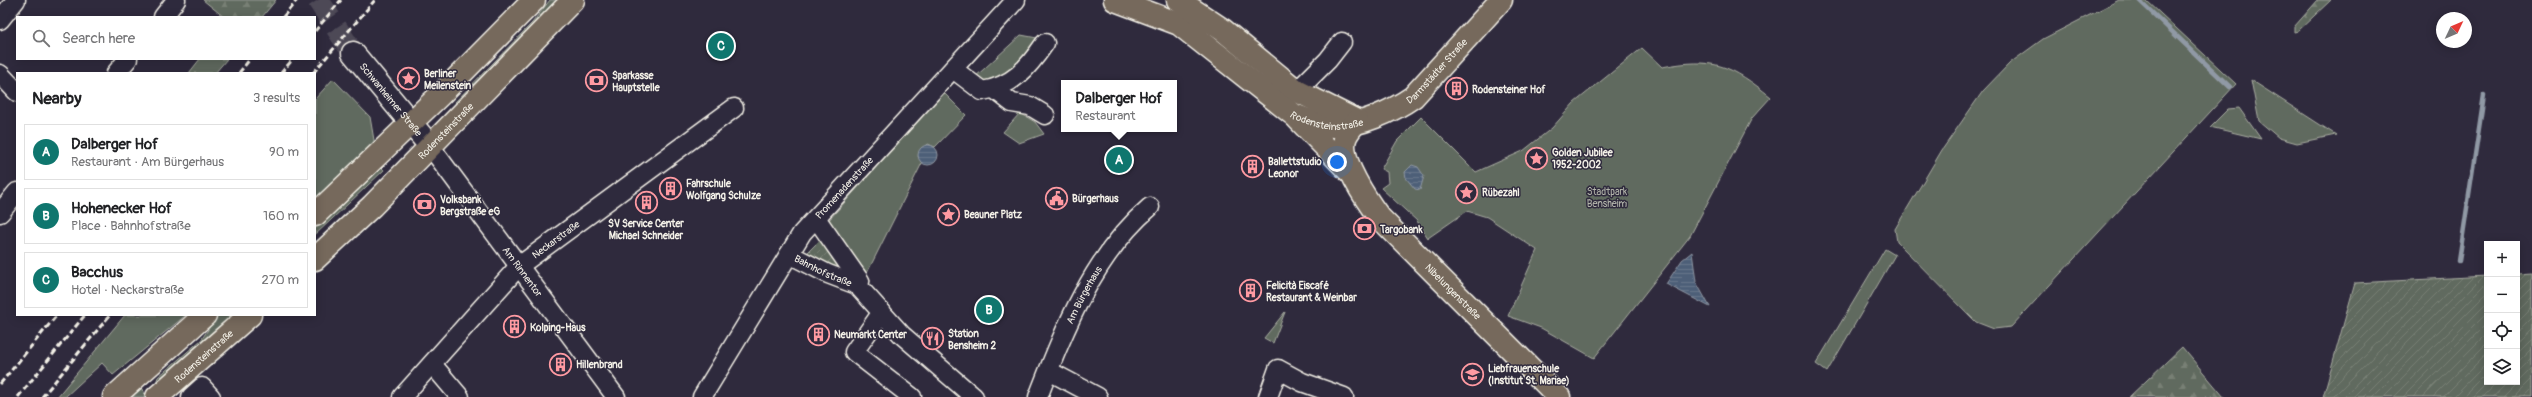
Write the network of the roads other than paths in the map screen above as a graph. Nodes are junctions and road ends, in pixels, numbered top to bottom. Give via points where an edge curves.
1 (16, 0) edge
2 (176, 0) edge
3 (534, 0) edge
4 (573, 0) edge
5 (1016, 0) edge
6 (1115, 0) edge
7 (1501, 0) edge
8 (1188, 2) edge
9 (164, 16) edge
10 (0, 20) edge
11 (1342, 42) dead end
12 (1046, 43) dead end
13 (353, 53) tunnel mouth
14 (127, 60) edge
15 (953, 69) junction
16 (117, 72) edge
17 (0, 74) edge
18 (994, 89) junction
19 (16, 91) edge
20 (1297, 91) junction
21 (734, 108) dead end
22 (1045, 115) dead end
23 (1294, 115) junction
24 (1357, 121) junction
25 (411, 123) junction
26 (430, 146) junction
27 (1356, 179) junction
28 (16, 193) edge
29 (1150, 207) dead end
30 (0, 213) edge
31 (316, 214) edge
32 (820, 224) junction
33 (789, 254) junction
34 (316, 258) edge
35 (519, 266) junction
36 (857, 285) junction
37 (882, 312) junction
38 (204, 316) edge
39 (249, 316) edge
40 (432, 364) junction
41 (1049, 370) junction
42 (142, 372) junction
43 (158, 396) edge
44 (114, 397) edge
45 (402, 397) edge
46 (460, 397) edge
47 (616, 397) edge
48 (702, 397) edge
49 (912, 397) edge
50 (974, 397) edge
51 (1038, 397) edge
52 (1098, 397) edge
53 (1268, 397) edge
54 (1344, 397) edge
55 (1559, 397) edge

1 - 10 street
2 - 9 street
3 - 25 main road
4 - 26 main road, Rodensteinstraße
5 - 15 street, Promenadenstraße
6 - 23 main road, Rodensteinstraße via 1179,24
7 - 24 main road, Darmstädter Straße via 1413,98 1396,109
8 - 20 main road, Rodensteinstraße
11 - 20 street
12 - 18 street via 1028,68 1013,80
13 - 25 main road, Schwanheimer Straße
14 - 16 street
15 - 18 street via 982,91
15 - 32 street, Promenadenstraße
17 - 19 street
18 - 22 street via 1012,103 1030,106
20 - 24 main road, Rodensteinstraße
21 - 35 street, Neckarstraße
23 - 24 main road, Rodensteinstraße via 1330,125 1345,125
23 - 27 main road
24 - 27 main road, Nibelungenstraße
25 - 26 main road, Schwanheimer Straße
25 - 31 main road
26 - 34 main road, Rodensteinstraße via 372,206
26 - 35 street, Am Rinnentor
27 - 55 main road, Nibelungenstraße via 1363,196 1379,218
28 - 30 street
29 - 41 street, Am Bürgerhaus via 1131,223 1093,276
32 - 33 street, Promenadenstraße
32 - 36 street, Bahnhofstraße via 860,281
33 - 36 street, Bahnhofstraße via 828,274
33 - 48 street, Promenadenstraße
35 - 40 street, Neckarstraße
35 - 47 street, Am Rinnentor
36 - 37 street, Bahnhofstraße
37 - 49 street via 854,352
37 - 50 street, Bahnhofstraße via 902,335
38 - 42 main road
39 - 43 main road, Rodensteinstraße
40 - 45 street, Neckarstraße
40 - 46 street
41 - 51 street, Am Bürgerhaus
41 - 52 street
42 - 43 main road via 146,384
42 - 44 main road
53 - 54 street via 1278,369 1302,382

